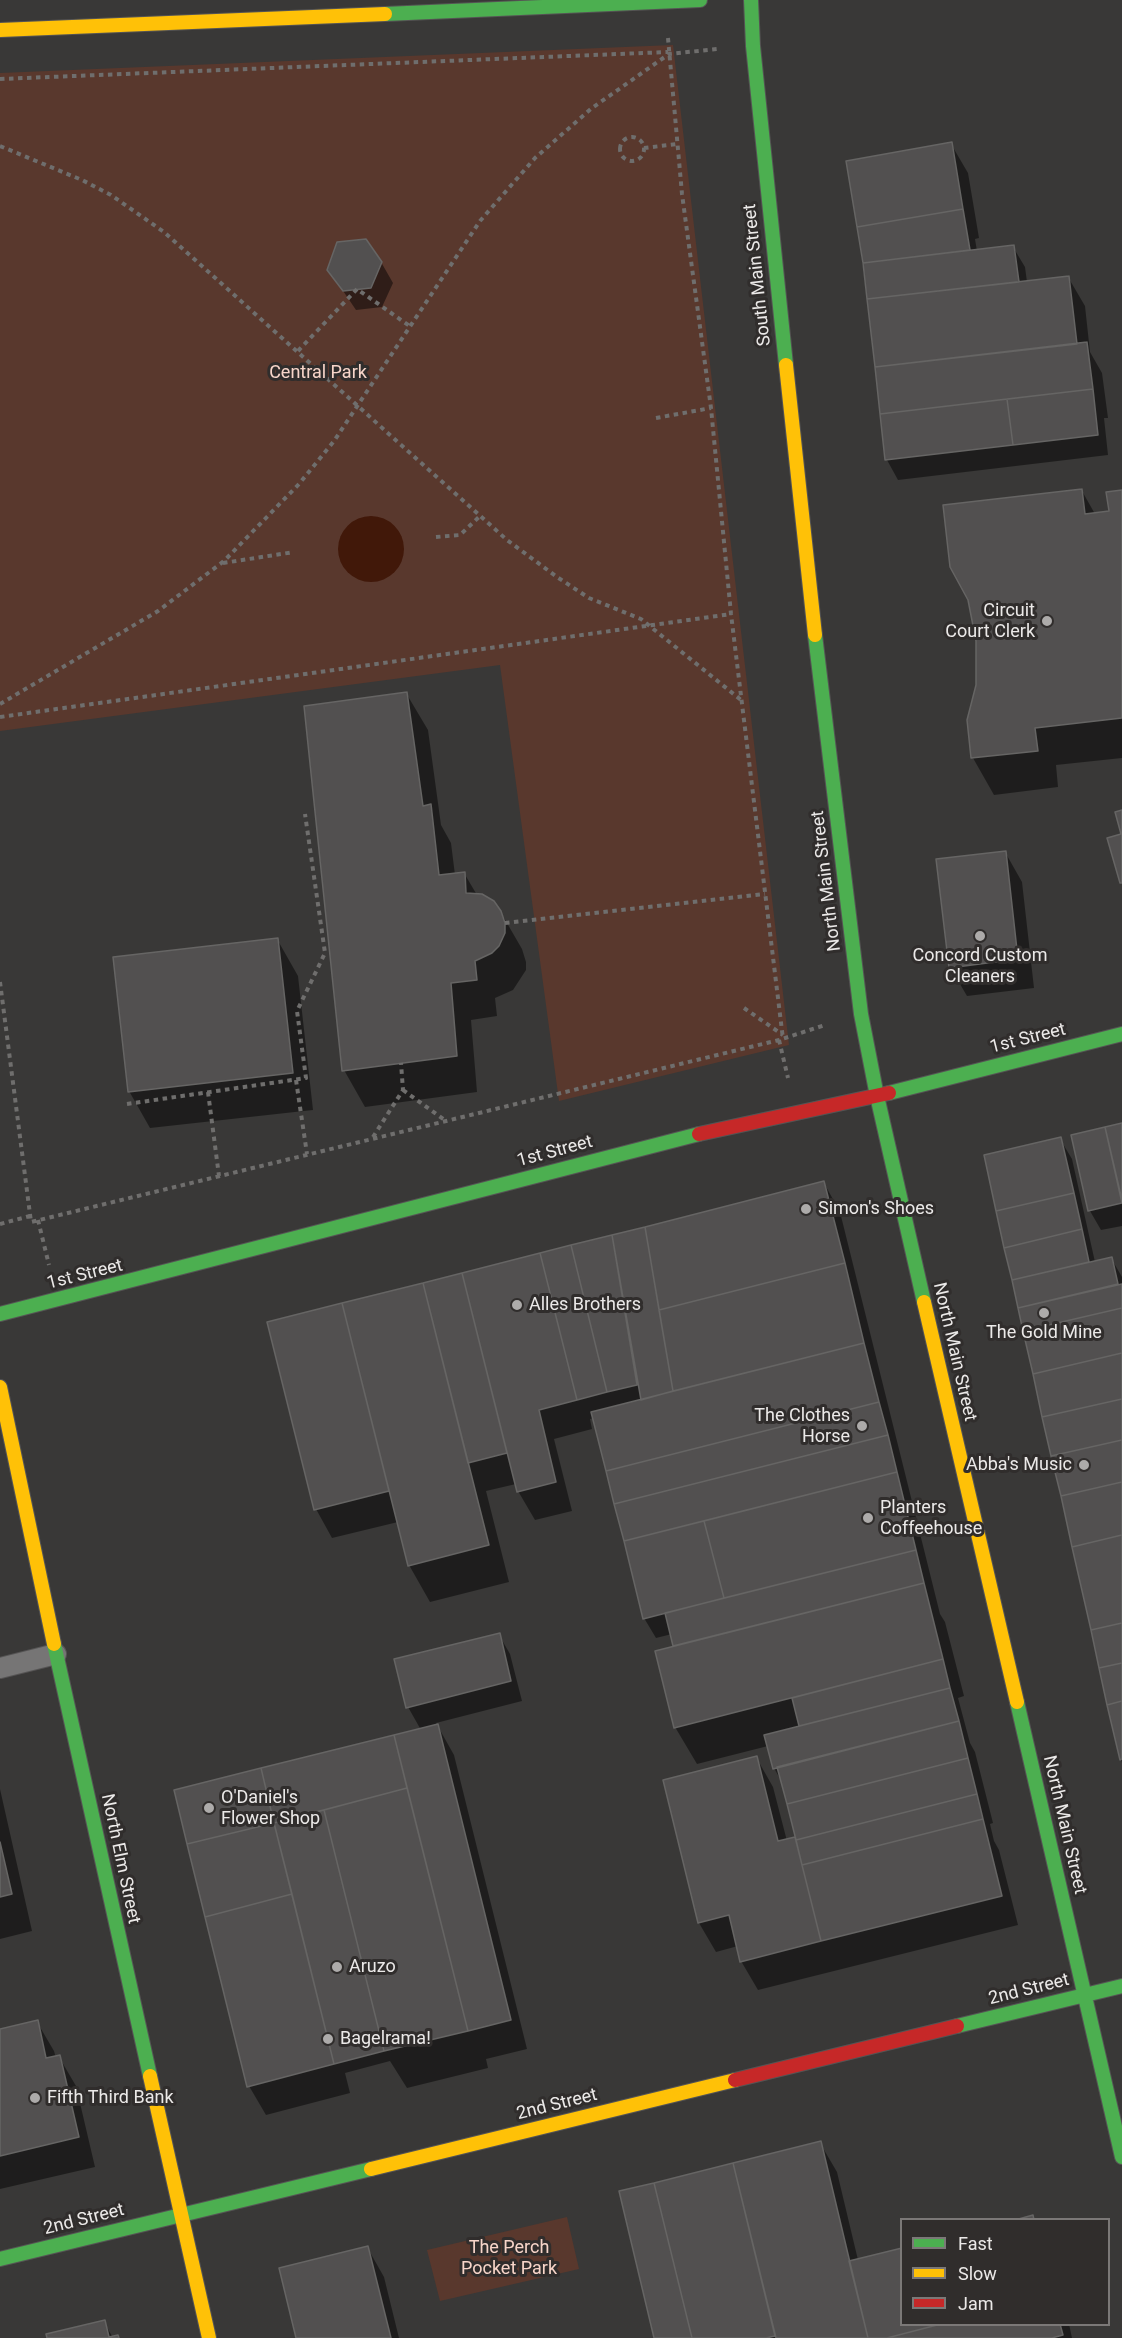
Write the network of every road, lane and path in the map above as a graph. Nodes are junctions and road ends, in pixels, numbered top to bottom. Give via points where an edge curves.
1 (700, 0) edge
2 (751, 0) edge
3 (0, 30) edge
4 (753, 46) junction
5 (669, 54) junction
6 (0, 79) edge
7 (677, 144) junction
8 (0, 146) edge
9 (644, 148) junction
10 (411, 327) junction
11 (298, 351) junction
12 (356, 405) junction
13 (711, 408) junction
14 (656, 418) dead end
15 (480, 516) junction
16 (436, 537) dead end
17 (804, 545) joint
18 (294, 552) dead end
19 (221, 563) junction
20 (731, 614) junction
21 (648, 626) junction
22 (742, 701) junction
23 (0, 704) edge
24 (0, 717) edge
25 (305, 814) dead end
26 (765, 894) junction
27 (506, 923) dead end
28 (0, 982) edge
29 (744, 1008) dead end
30 (861, 1014) junction
31 (1122, 1034) edge
32 (783, 1037) junction
33 (401, 1063) dead end
34 (296, 1080) junction
35 (403, 1090) junction
36 (208, 1092) junction
37 (876, 1096) junction
38 (127, 1104) dead end
39 (446, 1121) junction
40 (373, 1138) junction
41 (307, 1154) junction
42 (219, 1176) junction
43 (30, 1216) junction
44 (38, 1220) junction
45 (0, 1224) edge
46 (58, 1300) junction
47 (0, 1314) edge
48 (0, 1387) edge
49 (56, 1654) junction
50 (0, 1668) edge
51 (1122, 1986) edge
52 (1084, 1995) junction
53 (1122, 2157) edge
54 (181, 2215) junction
55 (0, 2259) edge
56 (209, 2338) edge

1 - 3 street
2 - 4 street, South Main Street
4 - 5 path
4 - 17 street, South Main Street
5 - 6 path
5 - 7 path
5 - 10 path via 592,108 535,158 480,221
7 - 9 path
7 - 13 path
8 - 11 path via 82,180 142,216
9 - 9 path via 641,158 634,161 623,157 620,151 621,143 632,136
10 - 11 path via 357,289
10 - 12 path
11 - 12 path
12 - 15 path
12 - 19 path via 334,441 299,484
13 - 14 path
13 - 20 path
15 - 16 path via 460,535
15 - 21 path via 589,598 641,619
17 - 30 street, North Main Street
18 - 19 path
19 - 23 path via 158,611
20 - 21 path
20 - 22 path
21 - 22 path
21 - 24 path
22 - 26 path
25 - 34 path via 325,953 297,1011 306,1078
26 - 27 path
26 - 32 path
28 - 43 path
29 - 32 path
30 - 32 path
30 - 37 street, North Main Street
31 - 37 street, 1st Street
32 - 39 path
33 - 35 path
34 - 36 path
34 - 41 path
35 - 39 path
35 - 40 path
36 - 38 path
36 - 42 path
37 - 46 street, 1st Street via 678,1139
37 - 52 street, North Main Street
39 - 40 path
40 - 41 path
41 - 42 path
42 - 44 path
43 - 44 path via 31,1222
43 - 45 path
44 - 46 path
46 - 47 street, 1st Street
48 - 49 street, North Elm Street
49 - 50 lane
49 - 54 street, North Elm Street
51 - 52 street, 2nd Street
52 - 53 street, North Main Street
52 - 54 street, 2nd Street
54 - 55 street, 2nd Street
54 - 56 street, North Elm Street

